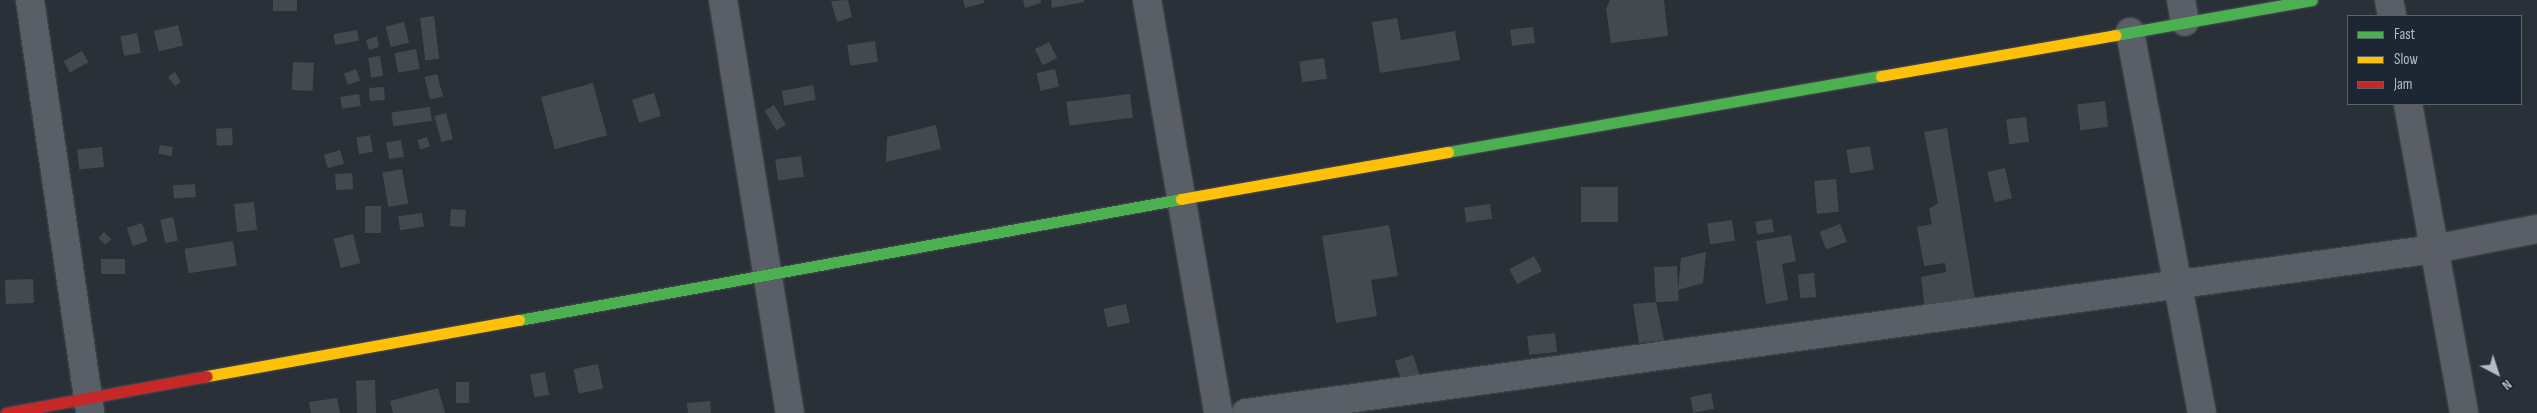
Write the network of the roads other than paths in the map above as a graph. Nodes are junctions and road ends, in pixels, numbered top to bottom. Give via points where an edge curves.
1 (30, 0) edge
2 (723, 0) edge
3 (1147, 0) edge
4 (2312, 0) edge
5 (2389, 0) edge
6 (2183, 11) edge
7 (2392, 15) edge
8 (2130, 32) junction
9 (2408, 105) edge
10 (1180, 199) junction
11 (2537, 229) edge
12 (2434, 249) junction
13 (768, 274) junction
14 (2176, 284) junction
15 (89, 405) edge
16 (6, 413) edge
17 (790, 413) edge
18 (1218, 413) edge
19 (1246, 413) edge
20 (2202, 413) edge
21 (2464, 413) edge

1 - 15 street
2 - 13 street
3 - 10 street
4 - 6 street
5 - 7 street
6 - 8 street
8 - 10 street
8 - 14 street
9 - 12 street
10 - 13 street
10 - 18 street
11 - 12 street
12 - 14 street
12 - 21 street
13 - 15 street
13 - 17 street
14 - 19 street
14 - 20 street
15 - 16 street

